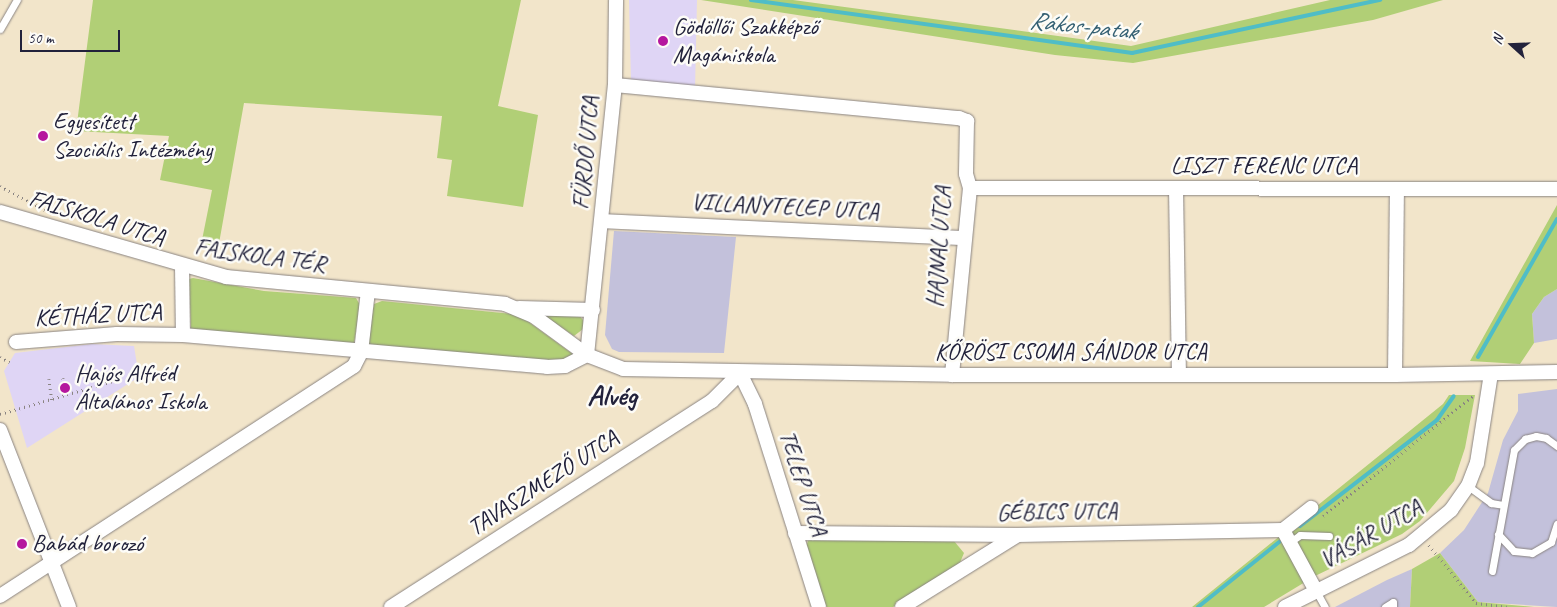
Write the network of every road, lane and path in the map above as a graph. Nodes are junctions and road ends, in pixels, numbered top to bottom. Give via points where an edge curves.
1 (17, 0) edge
2 (616, 0) edge
3 (0, 29) edge
4 (615, 85) junction
5 (970, 188) junction
6 (1176, 188) junction
7 (1397, 189) junction
8 (1557, 189) edge
9 (0, 212) edge
10 (602, 221) junction
11 (965, 238) junction
12 (182, 266) junction
13 (368, 292) junction
14 (516, 308) junction
15 (593, 310) junction
16 (183, 335) junction
17 (16, 342) dead end
18 (361, 352) junction
19 (587, 355) junction
20 (0, 357) edge
21 (10, 362) dead end
22 (1557, 372) edge
23 (740, 373) junction
24 (1179, 374) junction
25 (952, 375) junction
26 (1395, 376) junction
27 (63, 378) dead end
28 (49, 379) dead end
29 (116, 380) dead end
30 (1490, 380) junction
31 (68, 396) junction
32 (52, 400) junction
33 (0, 414) edge
34 (0, 430) edge
35 (1557, 446) edge
36 (1468, 486) junction
37 (1503, 505) junction
38 (1311, 508) dead end
39 (1557, 524) edge
40 (795, 533) junction
41 (1498, 533) junction
42 (1017, 536) junction
43 (1291, 536) junction
44 (1328, 536) dead end
45 (1422, 537) junction
46 (53, 563) junction
47 (1492, 570) dead end
48 (1316, 591) junction
49 (0, 596) edge
50 (69, 607) edge
51 (391, 607) edge
52 (819, 607) edge
53 (902, 607) edge
54 (1285, 607) edge
55 (1325, 607) edge
56 (1385, 607) edge
57 (1393, 607) edge
58 (1507, 607) edge

1 - 3 lane
2 - 4 street, FÜRDŐ UTCA
4 - 5 street, HAJNAL UTCA via 959,118 967,121 966,174
4 - 10 street, FÜRDŐ UTCA
5 - 6 street, LISZT FERENC UTCA
5 - 11 street, HAJNAL UTCA
6 - 7 street, LISZT FERENC UTCA
6 - 24 street
7 - 8 street, LISZT FERENC UTCA
7 - 26 street
9 - 12 street, FAISKOLA UTCA
10 - 11 street, VILLANYTELEP UTCA
10 - 15 street, FÜRDŐ UTCA
11 - 25 street, HAJNAL UTCA
12 - 13 street, FAISKOLA TÉR via 246,280
12 - 16 street, FAISKOLA TÉR
13 - 14 street, FAISKOLA TÉR via 492,302
13 - 18 street
14 - 15 street, FAISKOLA TÉR
14 - 19 street, FAISKOLA TÉR
15 - 19 street
16 - 17 street, KÉTHÁZ UTCA via 117,334
16 - 18 street
18 - 19 street via 547,367 570,364
18 - 46 street via 354,366
19 - 23 street, KŐRÖSI CSOMA SÁNDOR UTCA via 623,369
20 - 21 path
22 - 30 street, KŐRÖSI CSOMA SÁNDOR UTCA
23 - 25 street, KŐRÖSI CSOMA SÁNDOR UTCA
23 - 40 street, TELEP UTCA via 755,404
23 - 51 street, TAVASZMEZŐ UTCA via 712,401
24 - 25 street, KŐRÖSI CSOMA SÁNDOR UTCA
24 - 26 street, KŐRÖSI CSOMA SÁNDOR UTCA
26 - 30 street, KŐRÖSI CSOMA SÁNDOR UTCA
27 - 31 path
28 - 32 path
29 - 31 path
30 - 36 street, VÁSÁR UTCA via 1478,455
30 - 43 path
31 - 32 path
32 - 33 path
34 - 46 street
35 - 37 lane via 1536,436 1517,445 1511,455
36 - 37 lane via 1491,503
36 - 45 street, VÁSÁR UTCA via 1452,510
37 - 41 lane
38 - 43 street
39 - 41 lane via 1550,542 1532,553 1514,550
40 - 42 street, GÉBICS UTCA
40 - 52 street, TELEP UTCA
41 - 47 lane
42 - 43 street, GÉBICS UTCA
42 - 53 street
43 - 44 lane
43 - 48 street
45 - 48 street, VÁSÁR UTCA
45 - 58 path via 1476,604
46 - 49 street
46 - 50 street
48 - 54 street, VÁSÁR UTCA
48 - 55 lane
56 - 57 lane via 1393,602

